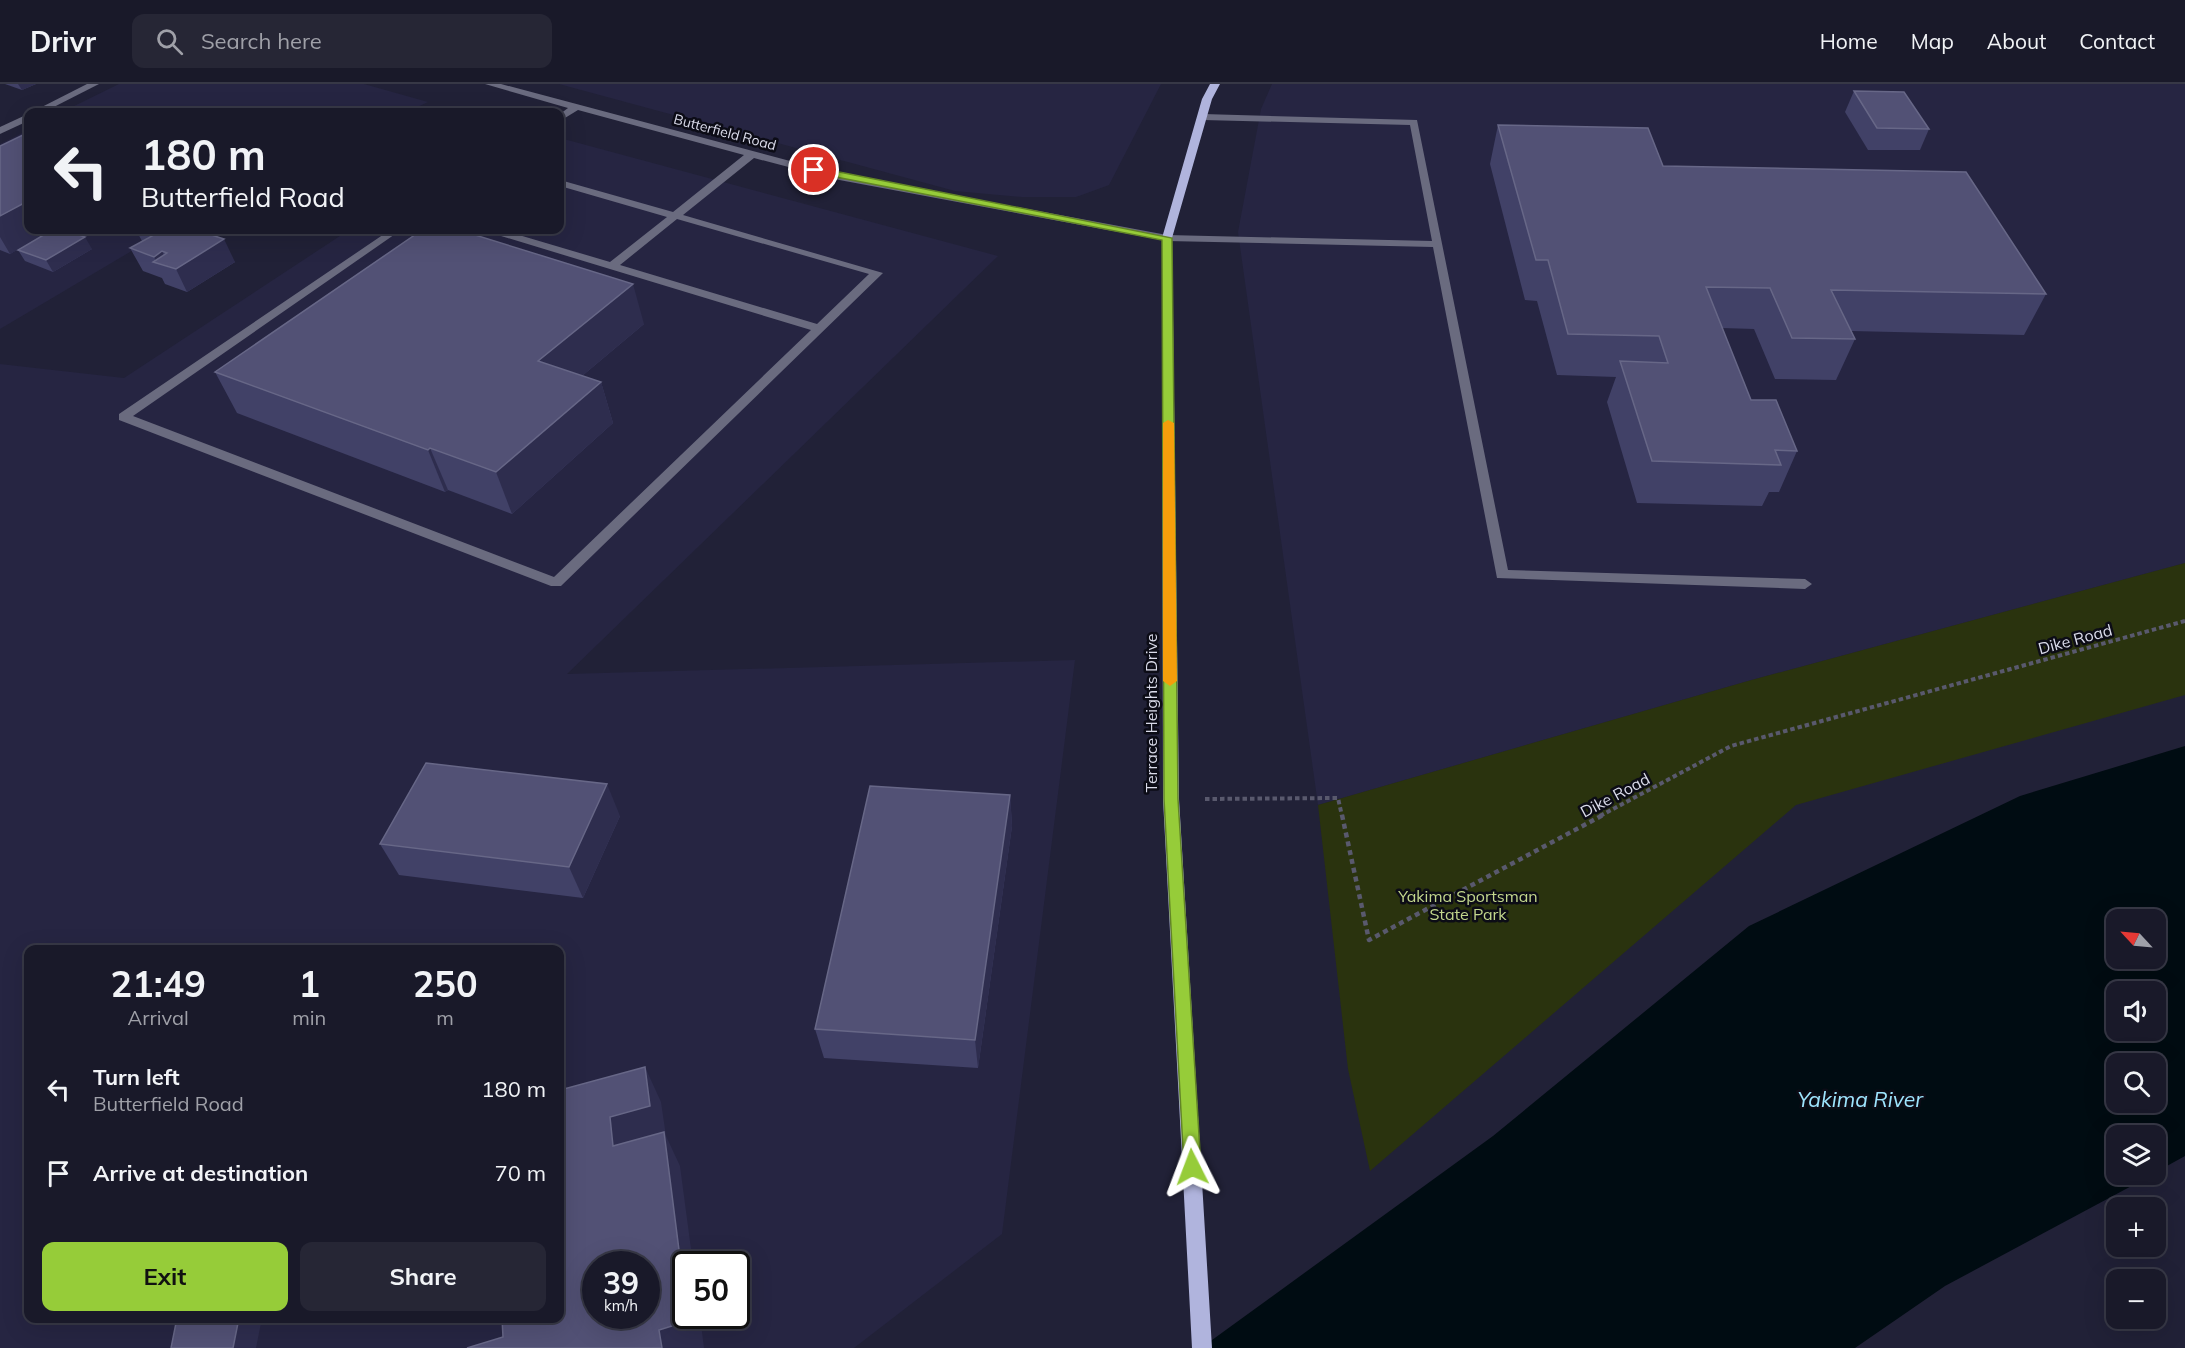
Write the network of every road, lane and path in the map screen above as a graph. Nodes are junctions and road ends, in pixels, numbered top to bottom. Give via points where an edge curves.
1 (94, 84) edge
2 (490, 84) edge
3 (1215, 84) edge
4 (576, 107) junction
5 (45, 108) edge
6 (564, 115) edge
7 (1203, 117) junction
8 (24, 119) edge
9 (0, 131) edge
10 (753, 154) junction
11 (564, 184) edge
12 (675, 216) junction
13 (390, 234) edge
14 (505, 234) edge
15 (1167, 238) junction
16 (1437, 244) junction
17 (612, 266) junction
18 (819, 329) junction
19 (1805, 584) dead end
20 (2185, 621) edge
21 (1171, 799) junction
22 (1202, 1348) edge

1 - 5 street
2 - 4 street, Butterfield Road
3 - 7 main road, Terrace Heights Drive
4 - 6 street
4 - 10 street, Butterfield Road
7 - 15 main road, Terrace Heights Drive
7 - 16 street via 1413,122
8 - 9 street
10 - 12 street
10 - 15 street, Butterfield Road via 834,176
11 - 12 street
12 - 17 street
12 - 18 street via 877,273
13 - 18 street via 123,417 556,583
14 - 17 street
15 - 16 street, Butterfield Road
15 - 21 main road, Terrace Heights Drive
16 - 19 street via 1502,575
17 - 18 street
20 - 21 path, Dike Road via 1731,746 1369,940 1338,798
21 - 22 main road, Terrace Heights Drive

